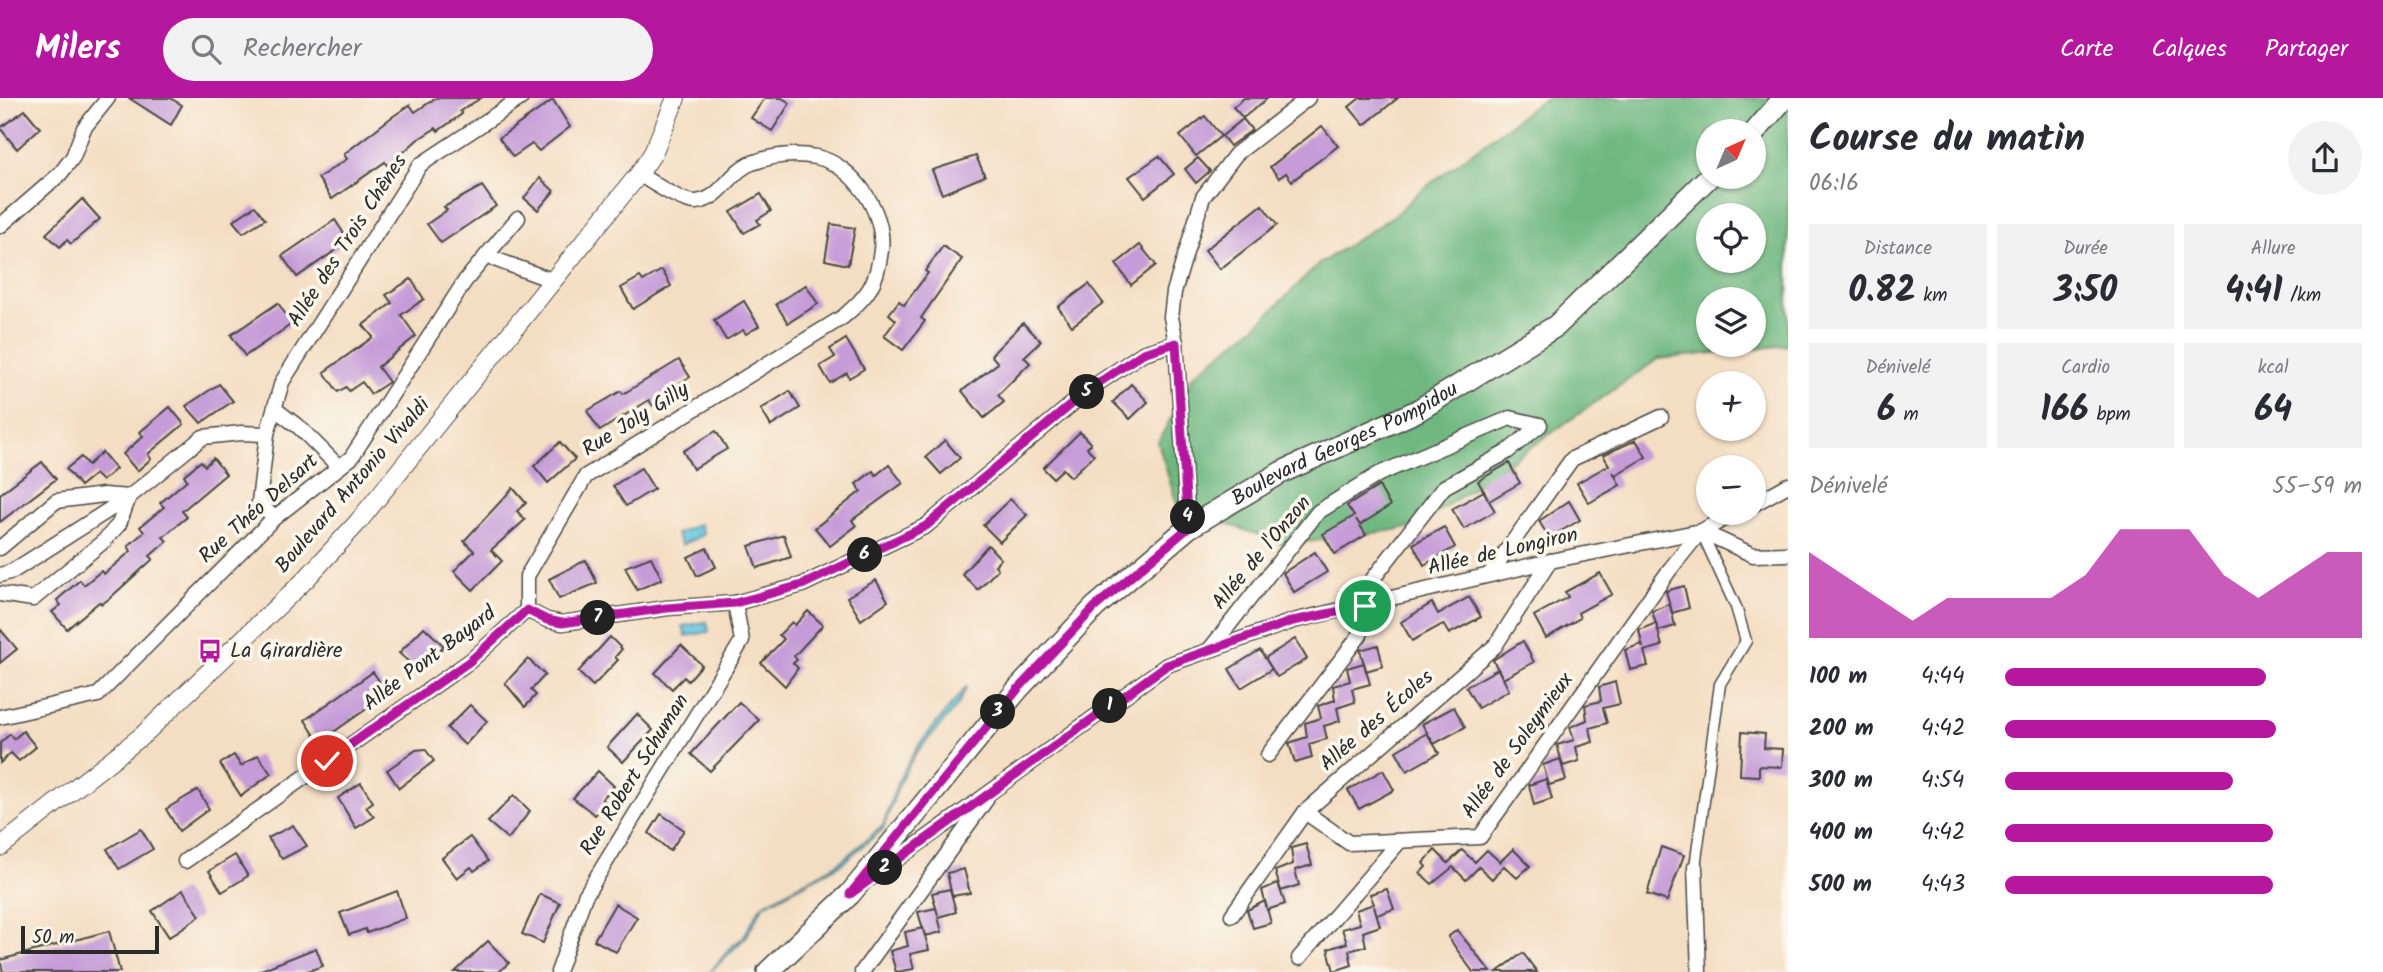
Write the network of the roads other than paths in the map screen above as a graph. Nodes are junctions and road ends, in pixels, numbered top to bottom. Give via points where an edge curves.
1 (108, 98) edge
2 (521, 98) edge
3 (676, 98) edge
4 (1308, 98) edge
5 (1784, 98) edge
6 (1765, 119) edge
7 (639, 174) junction
8 (1697, 189) edge
9 (518, 218) dead end
10 (0, 226) edge
11 (486, 256) junction
12 (554, 281) junction
13 (1176, 343) junction
14 (275, 409) junction
15 (1661, 417) dead end
16 (267, 435) junction
17 (338, 466) junction
18 (1788, 485) edge
19 (129, 497) junction
20 (1766, 497) edge
21 (274, 518) junction
22 (1713, 525) edge
23 (1188, 528) junction
24 (1701, 531) junction
25 (0, 548) edge
26 (1788, 554) edge
27 (1550, 561) junction
28 (0, 575) edge
29 (1489, 575) junction
30 (0, 594) edge
31 (735, 603) junction
32 (1365, 606) junction
33 (527, 610) junction
34 (1209, 650) junction
35 (0, 717) edge
36 (1268, 755) dead end
37 (993, 790) junction
38 (1305, 812) junction
39 (1400, 841) junction
40 (0, 847) edge
41 (185, 862) dead end
42 (1696, 867) joint
43 (850, 894) junction
44 (1232, 915) dead end
45 (1299, 958) dead end
46 (558, 972) edge
47 (768, 972) edge
48 (862, 972) edge
49 (1699, 972) edge

1 - 10 street via 84,128 73,158 60,174
2 - 14 street, Allée des Trois Chênes via 420,165 282,382
3 - 7 street, Boulevard Antonio Vivaldi
4 - 13 street via 1236,154 1203,197 1174,292 1171,317
5 - 6 main road
7 - 12 street, Boulevard Antonio Vivaldi
7 - 33 street, Rue Joly Gilly via 694,202 712,198 749,163 788,154 819,157 855,180 876,208 882,244 879,272 867,297 843,317 586,476 527,576
8 - 23 main road, Boulevard Georges Pompidou via 1556,326 1417,411 1282,472
9 - 11 street, Rue Théo Delsart
11 - 12 street
11 - 17 street, Rue Théo Delsart via 465,281 351,458
12 - 40 street, Boulevard Antonio Vivaldi via 358,522 306,579 143,736
13 - 23 street
13 - 31 street via 1143,353 1091,388 926,526 802,585
14 - 16 street, Allée des Trois Chênes
14 - 17 street
15 - 29 street via 1572,459
16 - 19 street via 241,432 203,437
16 - 21 street, Allée des Trois Chênes via 259,502
17 - 21 street, Rue Théo Delsart
18 - 20 street
19 - 25 street via 104,495 56,502
19 - 28 street
19 - 30 street via 119,524 61,578 33,598
21 - 35 street, Rue Théo Delsart via 98,695
22 - 24 street
23 - 43 main road, Boulevard Georges Pompidou via 1095,607 1018,689
24 - 26 street via 1752,555
24 - 27 street, Allée de Longiron
24 - 39 street, Allée de Soleymieux via 1480,837
24 - 42 street via 1736,607 1746,641 1720,684
27 - 29 street, Allée de Longiron
27 - 38 street, Allée des Écoles via 1495,646
29 - 32 street, Allée de Longiron
31 - 33 street via 562,623
31 - 46 street, Rue Robert Schuman via 742,641 585,896
32 - 34 street, Allée de Longiron via 1293,621
32 - 34 street, Allée de l'Onzon via 1369,584 1444,487 1507,452 1540,425 1510,418 1379,474 1318,512
32 - 36 street via 1360,635
33 - 41 street, Allée Pont Bayard via 470,661
34 - 37 street, Allée de Longiron via 1167,665
37 - 43 street, Allée de Longiron
37 - 48 street
38 - 39 street, Allée de Soleymieux via 1349,843
38 - 44 street, Allée des Écoles
39 - 45 street
42 - 49 street
43 - 47 main road, Boulevard Georges Pompidou

